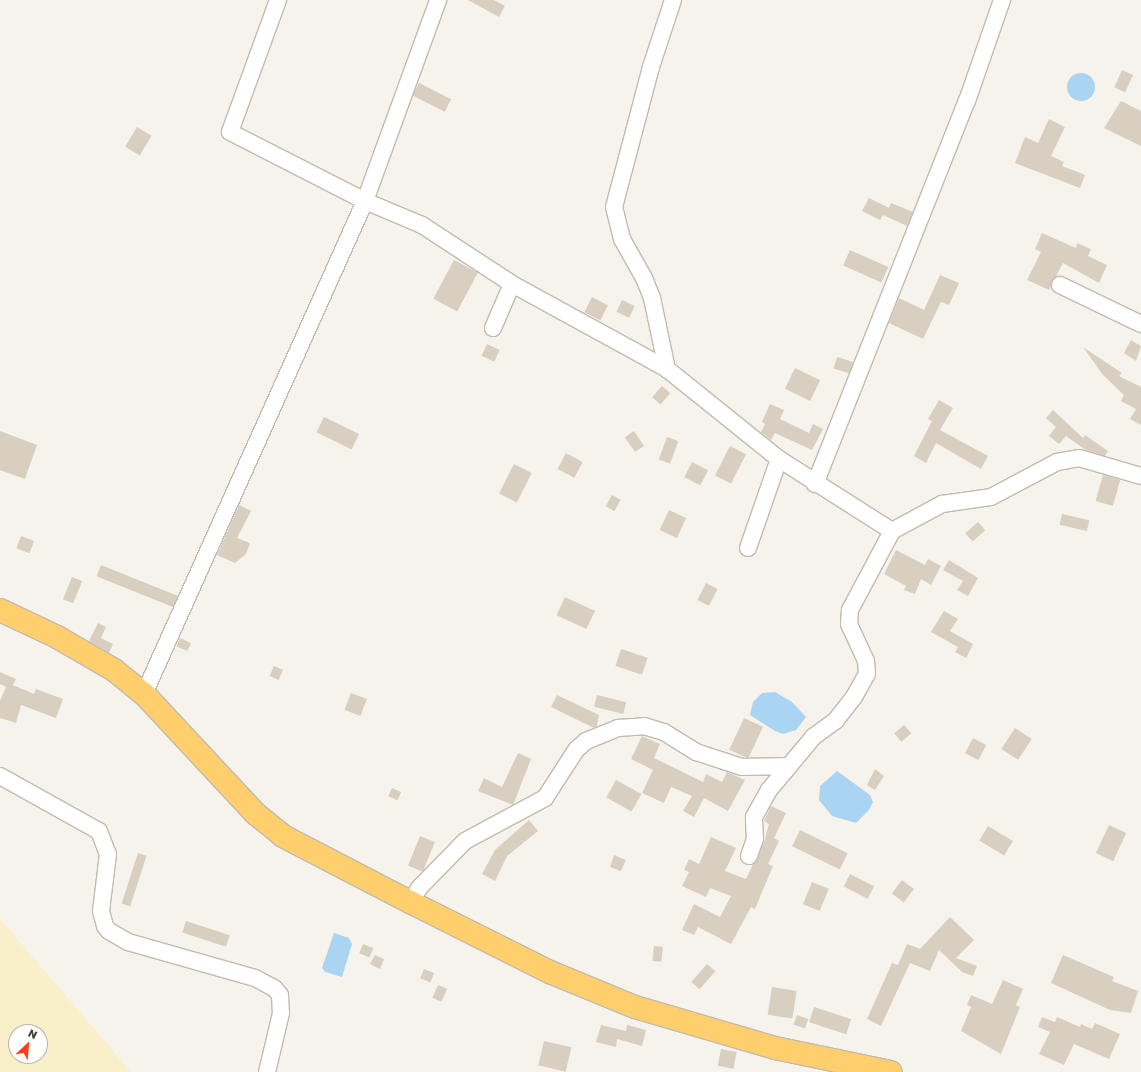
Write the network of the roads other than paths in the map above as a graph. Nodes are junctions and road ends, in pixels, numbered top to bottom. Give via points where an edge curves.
1 (278, 0) edge
2 (438, 0) edge
3 (673, 0) edge
4 (1002, 0) edge
5 (365, 201) junction
6 (512, 284) junction
7 (1060, 285) dead end
8 (1141, 324) edge
9 (493, 328) dead end
10 (667, 369) junction
11 (779, 459) junction
12 (1141, 476) edge
13 (815, 484) junction
14 (892, 532) junction
15 (748, 548) dead end
16 (0, 610) edge
17 (144, 694) junction
18 (789, 766) junction
19 (0, 776) edge
20 (749, 856) dead end
21 (410, 902) junction
22 (267, 1072) edge
23 (891, 1072) edge

1 - 5 street via 230,132
2 - 5 street
3 - 10 street via 649,74 614,207 622,239 652,298
4 - 13 street via 967,100
5 - 6 street via 422,225
5 - 17 street
6 - 9 street
6 - 10 street
7 - 8 street
10 - 11 street
11 - 13 street
11 - 15 street
12 - 14 street via 1079,458 1057,462 991,497 942,504
13 - 14 street
14 - 18 street via 850,610 849,624 866,661 867,674 854,697 836,720 813,738
16 - 17 highway via 102,663
17 - 21 highway via 256,814 283,836
18 - 20 street via 769,790 754,816 755,839
18 - 21 street via 742,767 696,752 664,732 644,726 618,728 586,741 576,750 545,798 465,841 420,887
19 - 22 street via 99,831 108,854 102,911 105,926 109,931 128,942 255,978 274,988 280,995 281,1014
21 - 23 highway via 550,972 635,1007 775,1048

